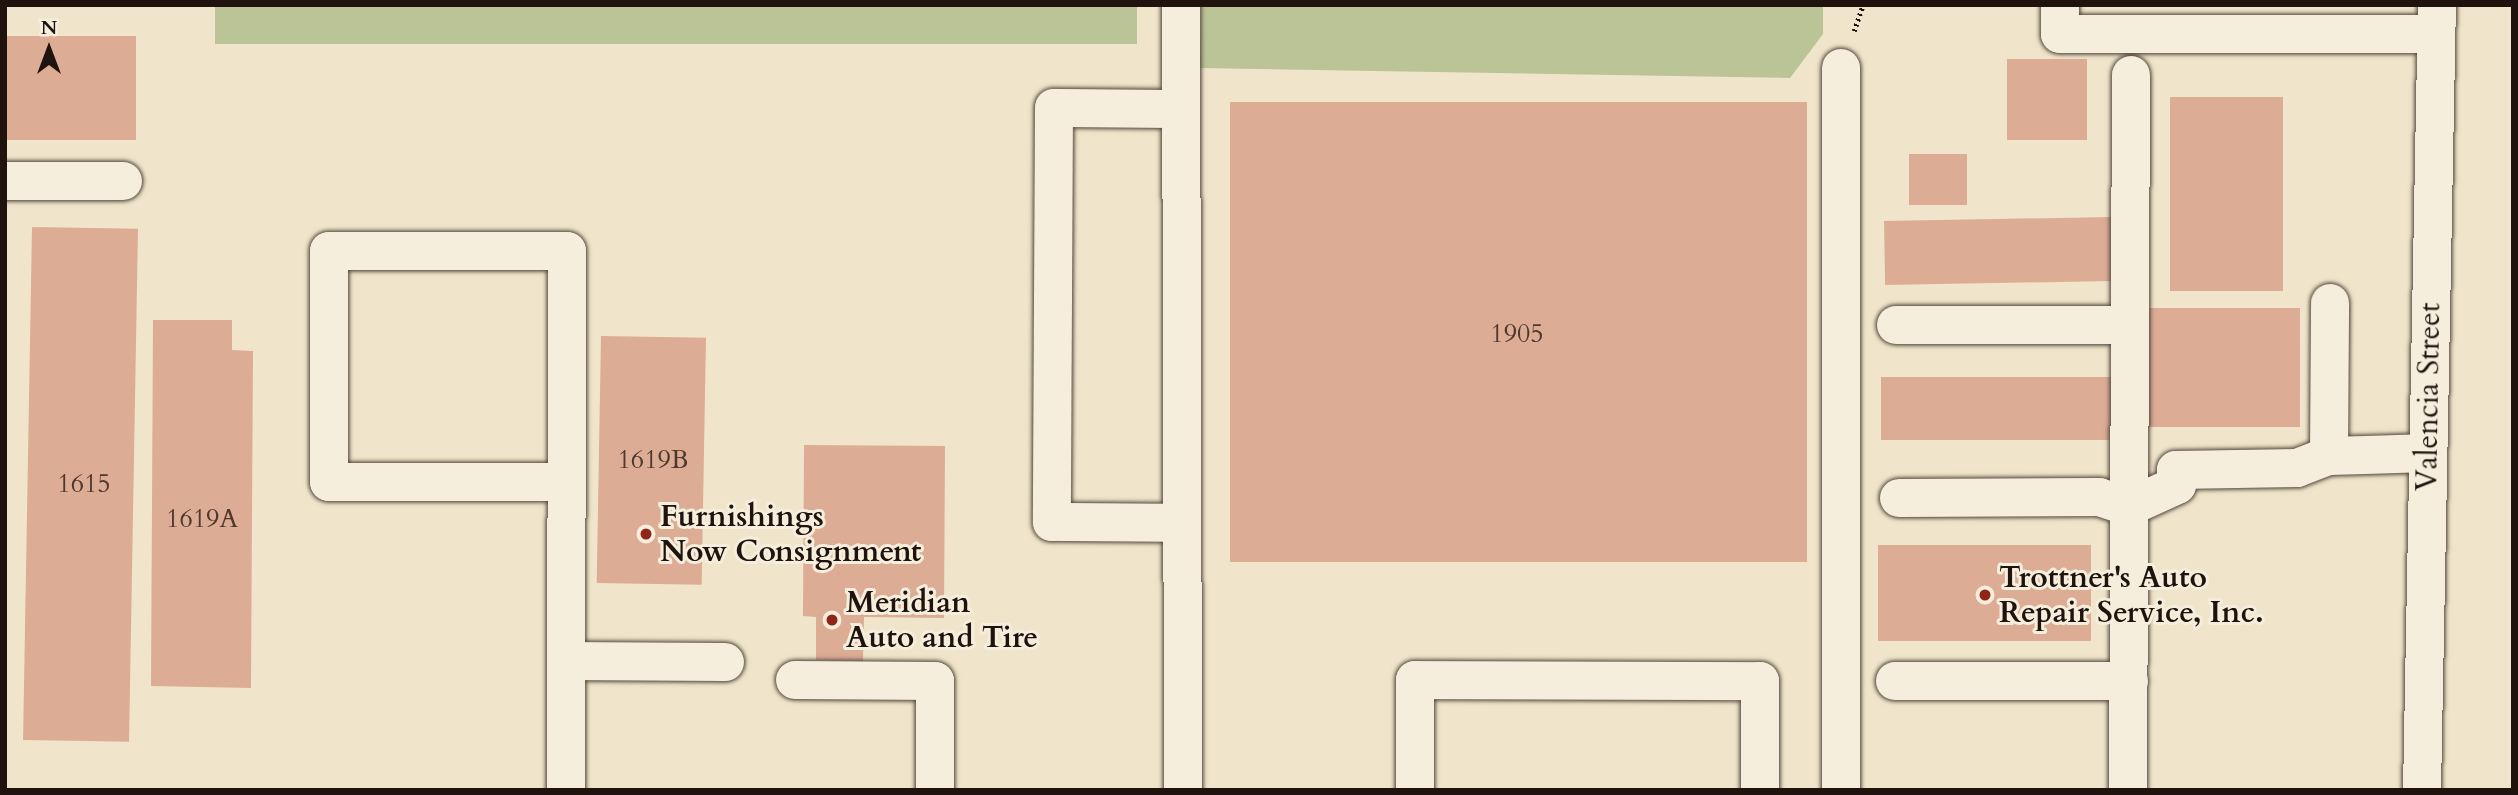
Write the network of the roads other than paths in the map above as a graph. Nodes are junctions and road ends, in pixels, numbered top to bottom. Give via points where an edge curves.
1 (1181, 5) edge
2 (2060, 5) edge
3 (2436, 20) edge
4 (1840, 68) dead end
5 (2131, 75) dead end
6 (1181, 109) junction
7 (5, 181) edge
8 (122, 181) dead end
9 (2330, 303) dead end
10 (1896, 325) dead end
11 (2130, 325) junction
12 (2428, 453) junction
13 (2329, 456) junction
14 (566, 482) junction
15 (1899, 498) dead end
16 (2129, 508) junction
17 (1182, 523) junction
18 (566, 661) junction
19 (725, 662) dead end
20 (795, 680) dead end
21 (1895, 681) dead end
22 (2129, 681) junction
23 (566, 790) edge
24 (934, 790) edge
25 (1183, 790) edge
26 (1415, 790) edge
27 (1760, 790) edge
28 (1841, 790) edge
29 (2128, 790) edge
30 (2422, 790) edge

1 - 6 street
2 - 3 street via 2060,34
3 - 12 street, Valencia Street
4 - 28 street
5 - 11 street
6 - 17 street
6 - 17 street via 1055,108 1052,522
7 - 8 street
9 - 13 street
10 - 11 street
11 - 16 street
12 - 13 street
12 - 30 street, Valencia Street
13 - 16 street via 2297,468 2176,470 2176,485
14 - 14 street via 567,251 329,251 329,482
14 - 18 street
15 - 16 street via 2099,497
16 - 22 street
17 - 25 street
18 - 19 street
18 - 23 street
20 - 24 street via 935,681
21 - 22 street
22 - 29 street
26 - 27 street via 1415,680 1760,681

